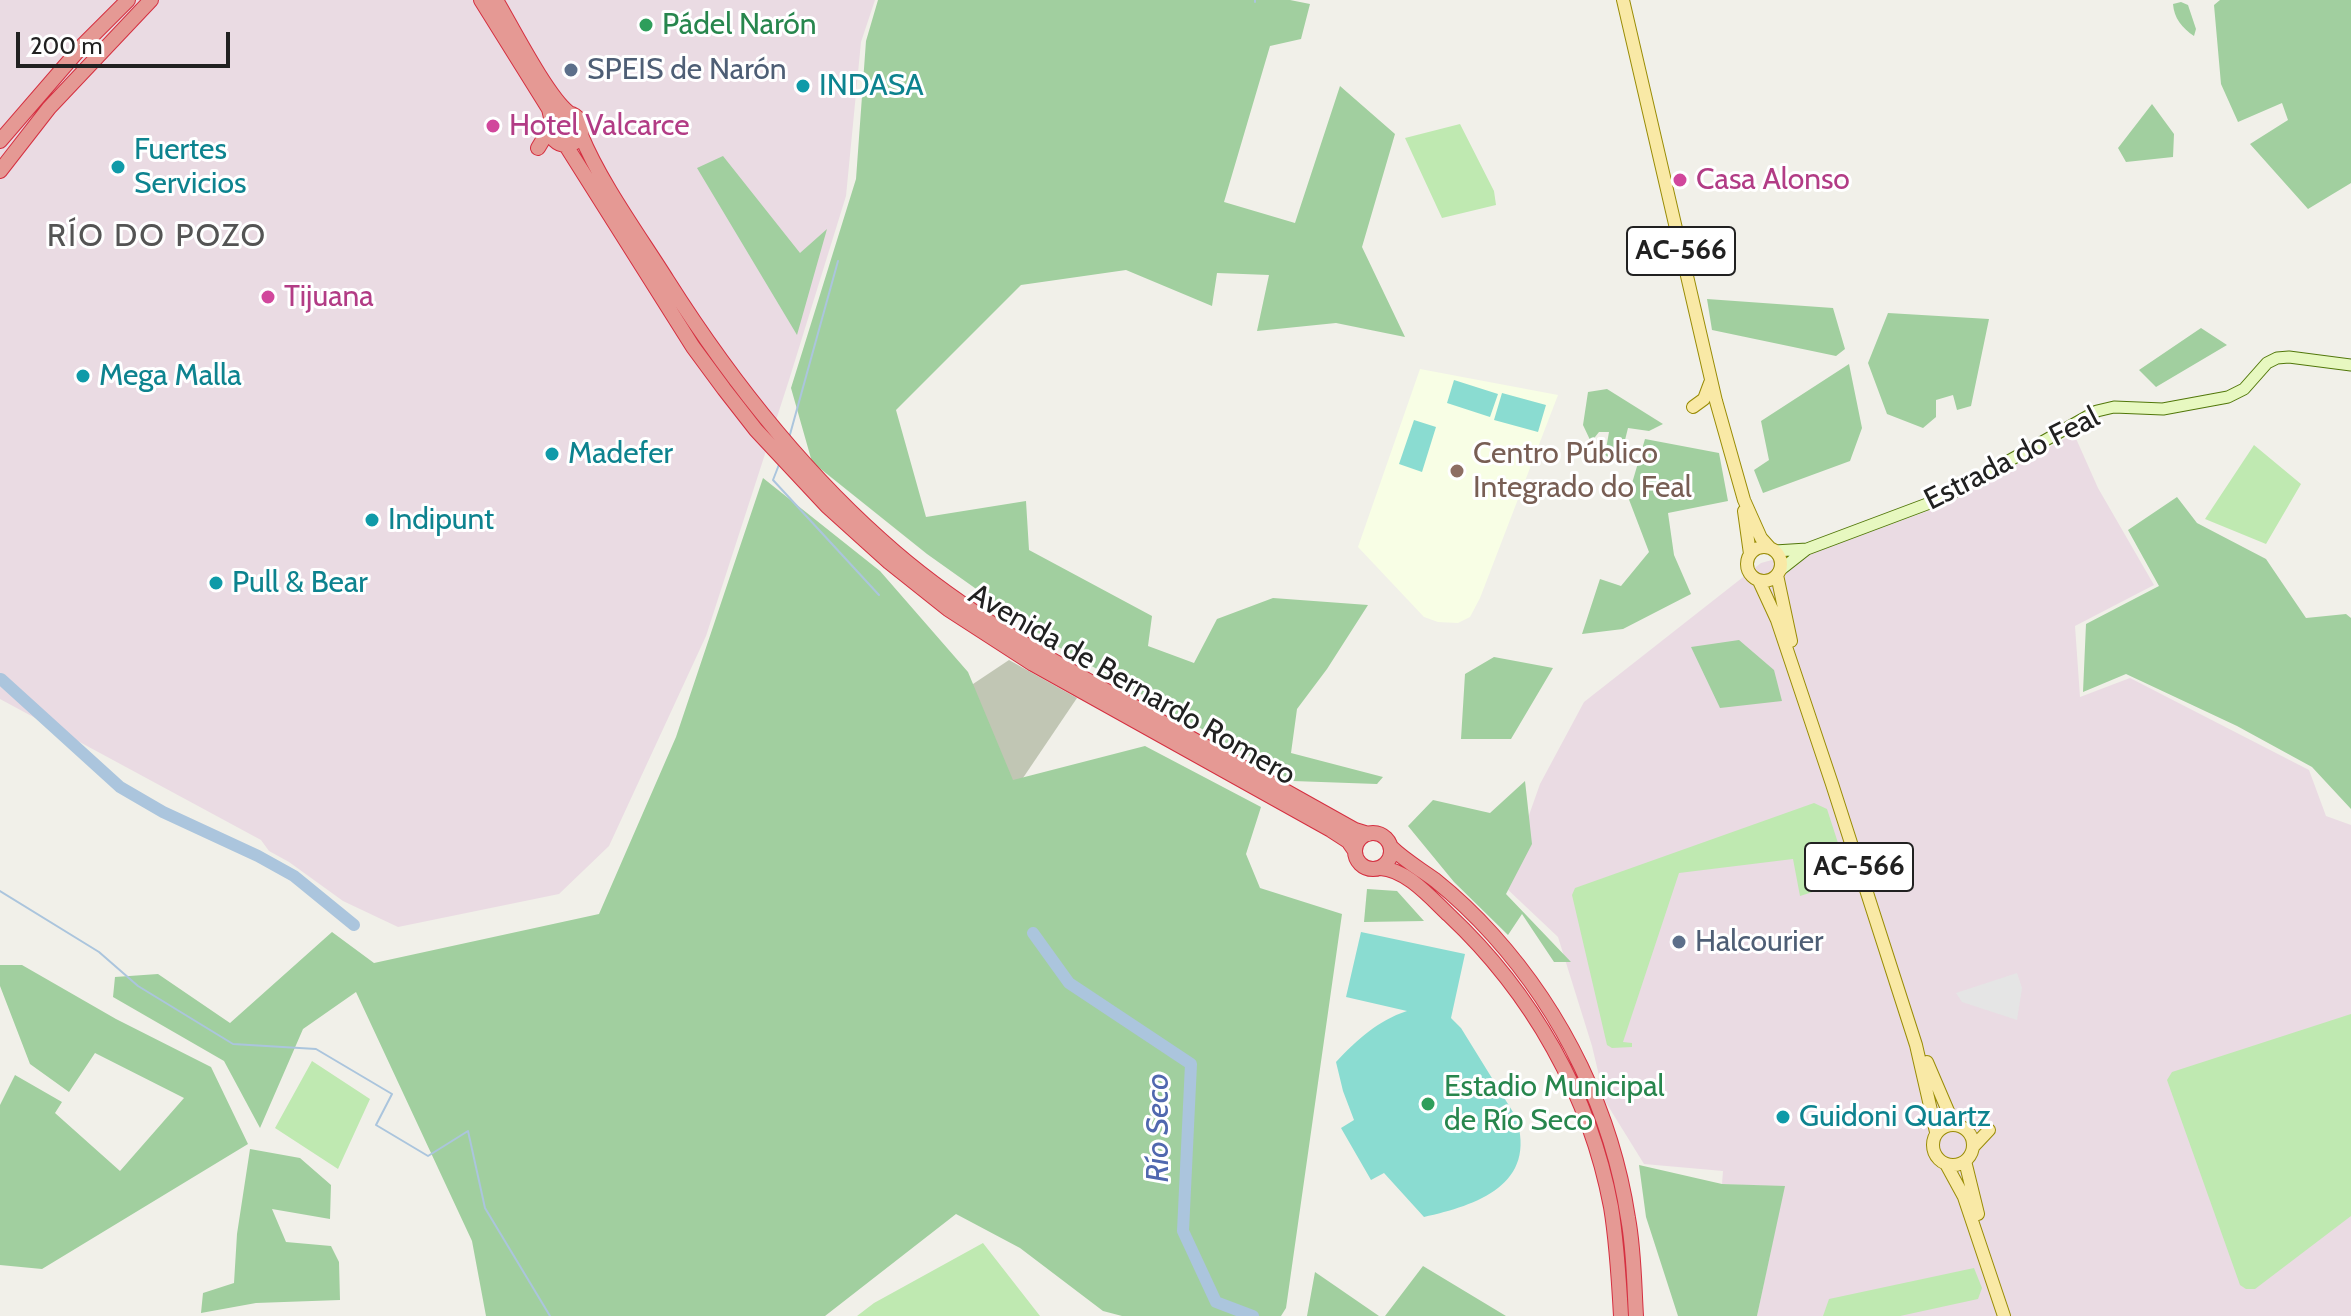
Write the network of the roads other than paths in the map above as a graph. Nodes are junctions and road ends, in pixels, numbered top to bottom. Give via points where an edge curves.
1 (118, 0) edge
2 (128, 0) edge
3 (151, 0) edge
4 (481, 0) edge
5 (496, 0) edge
6 (1623, 0) edge
7 (577, 122) junction
8 (556, 134) junction
9 (2, 138) edge
10 (0, 171) edge
11 (2351, 365) edge
12 (1711, 380) junction
13 (1716, 401) junction
14 (1693, 407) junction
15 (1721, 419) junction
16 (1744, 500) junction
17 (1807, 549) junction
18 (1773, 550) junction
19 (1750, 554) junction
20 (1778, 573) junction
21 (1759, 581) junction
22 (1368, 834) junction
23 (1391, 847) junction
24 (1355, 851) junction
25 (1380, 868) junction
26 (1954, 1125) junction
27 (1968, 1131) junction
28 (1936, 1132) junction
29 (1973, 1147) junction
30 (1965, 1161) junction
31 (1946, 1164) junction
32 (1621, 1316) edge
33 (1636, 1316) edge
34 (2007, 1316) edge

1 - 9 highway
2 - 9 highway
3 - 10 highway via 49,108
4 - 8 highway, Avenida de Bernardo Romero via 549,109
5 - 7 highway, Avenida de Bernardo Romero via 549,88
6 - 12 main road, AC-566
7 - 8 highway via 557,116
7 - 8 highway via 576,141
7 - 22 highway, Avenida de Bernardo Romero via 629,219 735,382 840,502 896,554 1026,646
8 - 24 highway, Avenida de Bernardo Romero via 724,389 827,506 889,562 948,609 1033,664 1331,830
11 - 17 main road, Estrada do Feal via 2277,358 2228,397 2163,409 2097,411 1943,498
12 - 13 main road, AC-566
12 - 14 main road via 1704,399
13 - 14 main road
13 - 15 main road, AC-566
14 - 15 main road via 1706,407
15 - 16 main road, AC-566
16 - 18 main road, AC-566 via 1761,538
16 - 19 main road, AC-566
17 - 18 main road, Estrada do Feal
17 - 20 main road, Estrada do Feal
18 - 19 main road via 1759,548
18 - 20 main road via 1781,562
19 - 21 main road via 1747,570
20 - 21 main road via 1770,581
20 - 26 main road via 1789,635 1905,996
21 - 28 main road, AC-566 via 1865,886 1916,1045
22 - 23 highway via 1380,834
22 - 24 highway
23 - 25 highway
23 - 33 highway via 1492,933 1567,1039 1604,1121 1618,1168 1632,1243
24 - 25 highway via 1361,864
25 - 32 highway via 1398,872 1466,930 1548,1038 1586,1117 1600,1161 1611,1208
26 - 27 main road
26 - 28 main road
27 - 29 main road
27 - 29 main road via 1989,1130
28 - 31 main road, AC-566 via 1934,1152
29 - 30 main road
30 - 31 main road
30 - 34 main road, AC-566
31 - 34 main road, AC-566 via 1964,1197

